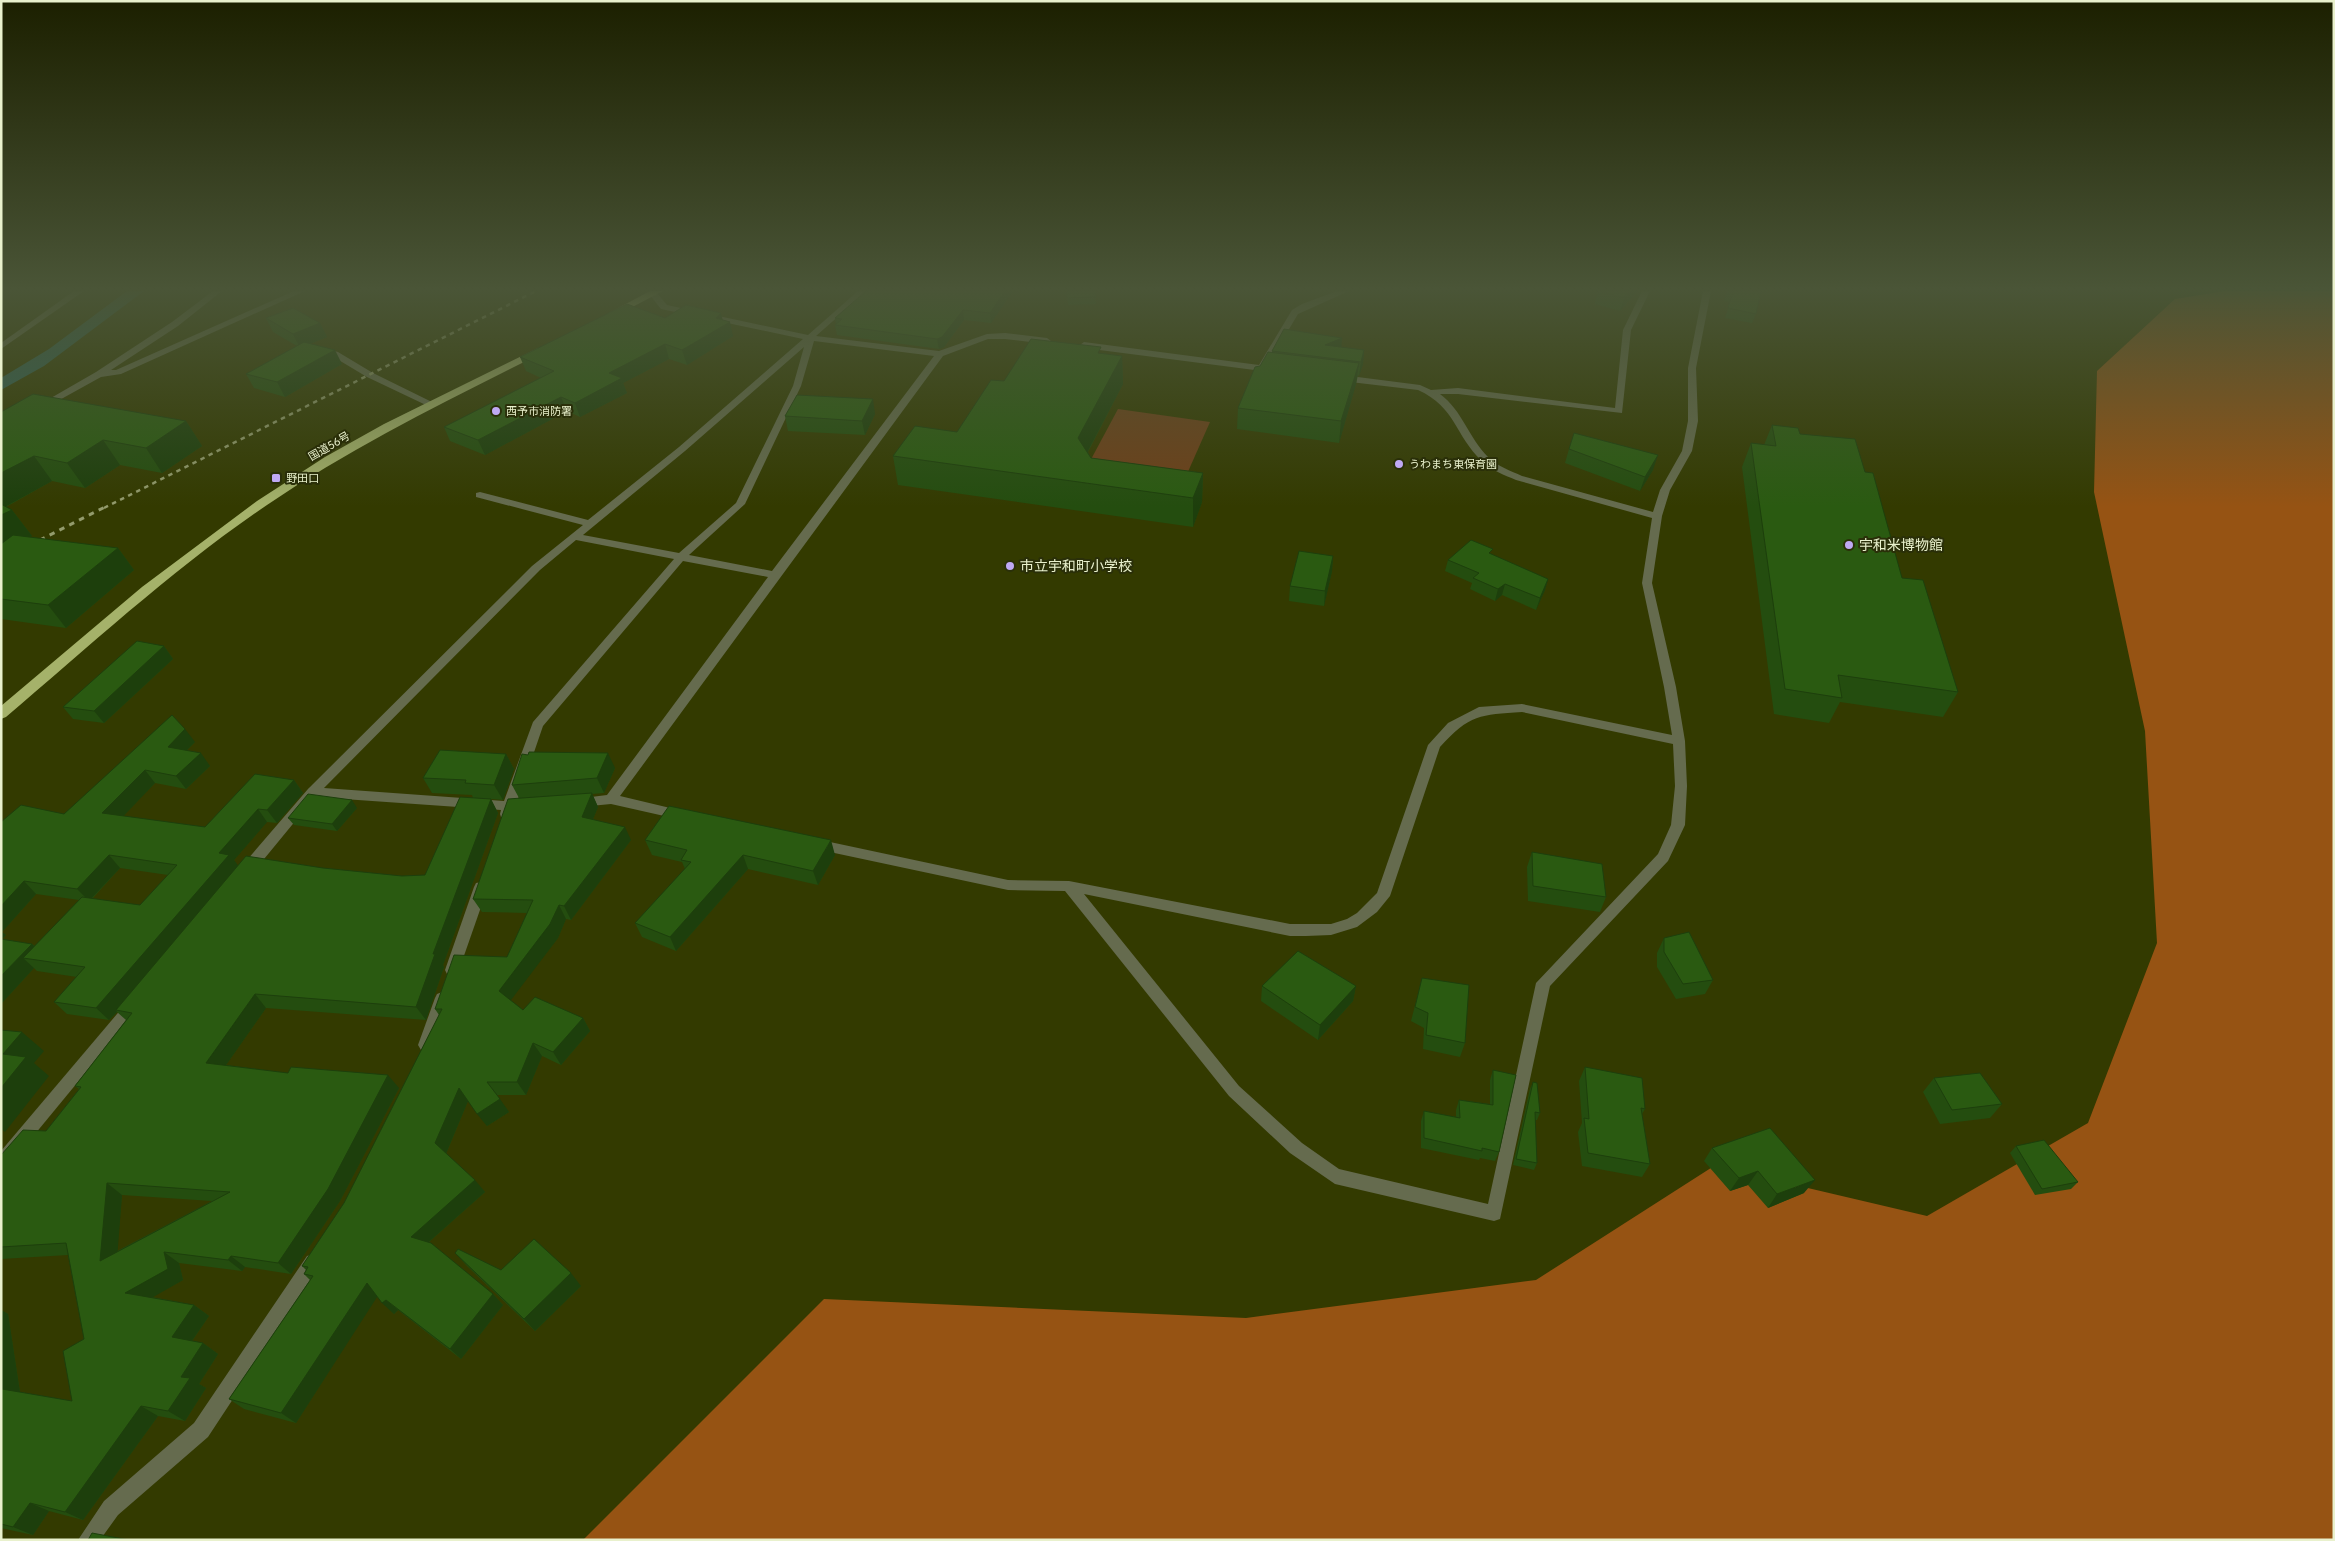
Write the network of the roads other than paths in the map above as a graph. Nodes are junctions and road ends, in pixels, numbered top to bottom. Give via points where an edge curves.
1 (116, 363) edge
2 (139, 363) edge
3 (350, 363) edge
4 (514, 363) edge
5 (782, 363) edge
6 (803, 363) edge
7 (933, 363) edge
8 (1221, 363) edge
9 (1265, 363) edge
10 (1624, 363) edge
11 (1693, 363) edge
12 (1262, 368) junction
13 (1276, 370) edge
14 (99, 374) junction
15 (1334, 377) edge
16 (1432, 392) junction
17 (431, 404) junction
18 (30, 412) edge
19 (480, 495) dead end
20 (1657, 516) junction
21 (591, 524) junction
22 (576, 537) junction
23 (681, 558) junction
24 (774, 575) junction
25 (1, 714) edge
26 (1679, 741) junction
27 (312, 792) junction
28 (611, 800) junction
29 (564, 803) edge
30 (527, 806) edge
31 (508, 807) junction
32 (698, 818) edge
33 (502, 826) edge
34 (805, 841) edge
35 (486, 873) edge
36 (236, 883) edge
37 (1069, 886) junction
38 (141, 996) edge
39 (421, 1060) edge
40 (1, 1162) edge
41 (321, 1249) edge
42 (88, 1540) edge

1 - 14 street
2 - 14 street via 118,372
3 - 17 street
4 - 17 highway, 国道56号
5 - 21 street
6 - 23 street via 796,386 740,504
7 - 24 street
8 - 12 street
9 - 12 street
10 - 16 street via 1619,411 1458,391
11 - 20 street via 1692,421 1687,451 1665,490
12 - 13 street
14 - 18 street
15 - 16 street
16 - 20 street via 1448,404 1482,457 1500,470
17 - 25 highway, 国道56号 via 300,477 209,541
19 - 21 street
20 - 26 street via 1647,583
21 - 22 street
22 - 23 street
22 - 27 street via 536,568
23 - 24 street
23 - 31 street via 537,725
24 - 28 street
26 - 37 street via 1522,708 1479,711 1452,726 1434,745 1383,896 1368,914 1346,927 1290,930
26 - 37 street via 1682,786 1678,826 1664,857 1543,983 1494,1213 1335,1176 1296,1148 1234,1091
27 - 31 street
27 - 36 street
28 - 29 street
28 - 32 street
30 - 31 street
31 - 33 street
34 - 37 street via 1008,885
35 - 39 street
38 - 40 street
41 - 42 street via 201,1430 111,1508

